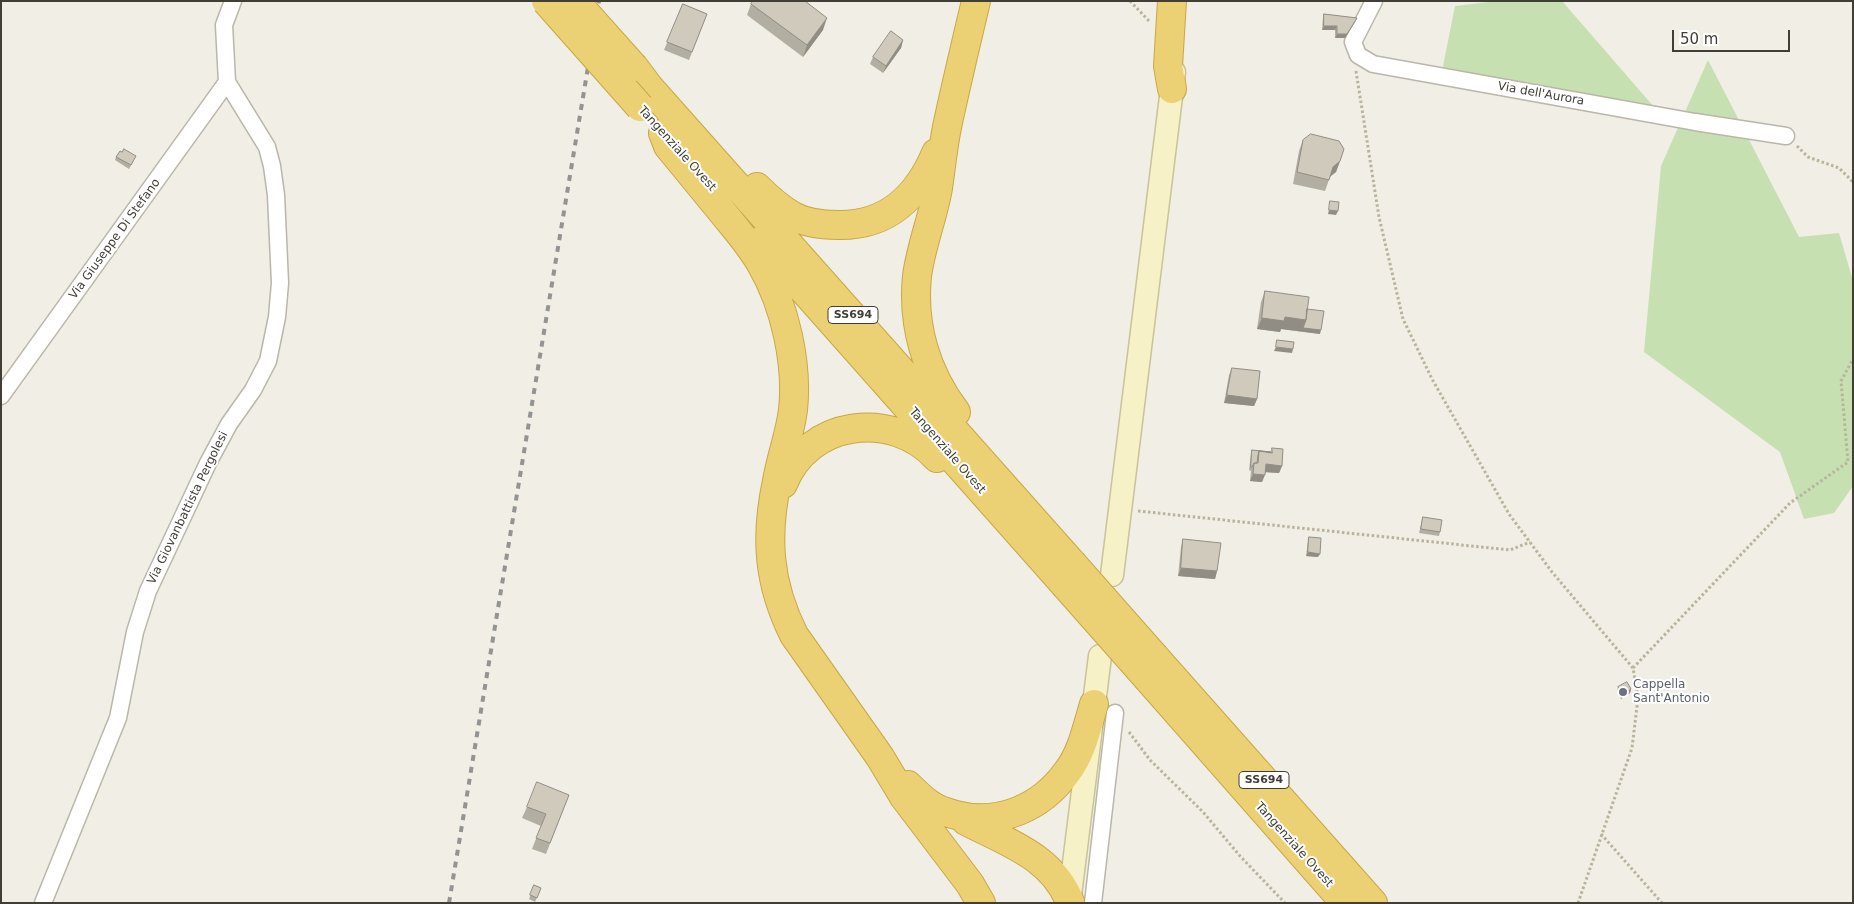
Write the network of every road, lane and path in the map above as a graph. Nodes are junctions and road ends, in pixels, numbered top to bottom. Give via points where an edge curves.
1 (233, 1) edge
2 (546, 1) edge
3 (575, 1) edge
4 (976, 1) edge
5 (1172, 1) edge
6 (1182, 1) edge
7 (1374, 1) edge
8 (1358, 55) junction
9 (227, 82) junction
10 (641, 87) junction
11 (1172, 89) junction
12 (947, 128) junction
13 (663, 133) junction
14 (1786, 136) joint
15 (1853, 182) edge
16 (1853, 359) edge
17 (1, 396) edge
18 (1120, 509) junction
19 (770, 518) junction
20 (1036, 521) junction
21 (1530, 542) junction
22 (1068, 573) junction
23 (1112, 575) dead end
24 (1100, 656) dead end
25 (1151, 668) junction
26 (1633, 668) junction
27 (1105, 709) junction
28 (880, 757) junction
29 (952, 814) junction
30 (1601, 834) junction
31 (976, 894) edge
32 (1078, 902) edge
33 (43, 903) edge
34 (995, 903) edge
35 (1285, 903) edge
36 (1346, 903) edge
37 (1374, 903) edge
38 (1578, 903) edge
39 (1662, 903) edge

1 - 9 street, Via Giovanbattista Pergolesi via 224,25
2 - 10 highway, Tangenziale Ovest / SS694, bridge
3 - 10 highway, Tangenziale Ovest / SS694, bridge
4 - 12 highway
5 - 11 highway via 1168,66
6 - 11 street
7 - 8 street via 1353,42
8 - 14 street, Via dell'Aurora via 1374,64
8 - 21 path via 1356,73 1379,217 1403,319 1437,387 1510,514
9 - 17 street, Via Giuseppe Di Stefano
9 - 33 street, Via Giovanbattista Pergolesi via 268,147 272,166 280,283 268,361 253,390 228,424 148,590 135,632 118,718
10 - 12 highway via 668,96 773,203 794,217 821,225 849,226 876,220 897,207 918,187
10 - 13 highway, Tangenziale Ovest / SS694
10 - 20 highway, Tangenziale Ovest / SS694
11 - 18 street
12 - 20 highway via 938,190 917,276 918,328 937,383 951,406 1033,508
13 - 19 highway via 668,146 762,265 785,324 792,366 793,410
13 - 22 highway, Tangenziale Ovest / SS694
14 - 15 path via 1808,157 1839,168
16 - 26 path via 1841,381 1848,462 1790,503
18 - 21 path via 1510,550
18 - 23 street
19 - 22 highway via 786,476 800,456 814,444 834,432 861,427 884,428 911,437 933,453 1040,569
19 - 28 highway via 770,563 785,617 794,635
20 - 22 highway, Tangenziale Ovest / SS694
21 - 26 path
22 - 25 highway, Tangenziale Ovest / SS694, bridge
24 - 27 street
25 - 36 highway, Tangenziale Ovest / SS694
25 - 37 highway, Tangenziale Ovest / SS694
26 - 30 path via 1638,698 1632,748
27 - 29 highway via 1072,765 1037,802 1017,813 992,818 970,819
27 - 32 street
27 - 35 path
28 - 29 highway via 932,806
28 - 31 highway via 904,797
29 - 32 highway via 1039,860
30 - 38 path
30 - 39 path
31 - 34 highway

